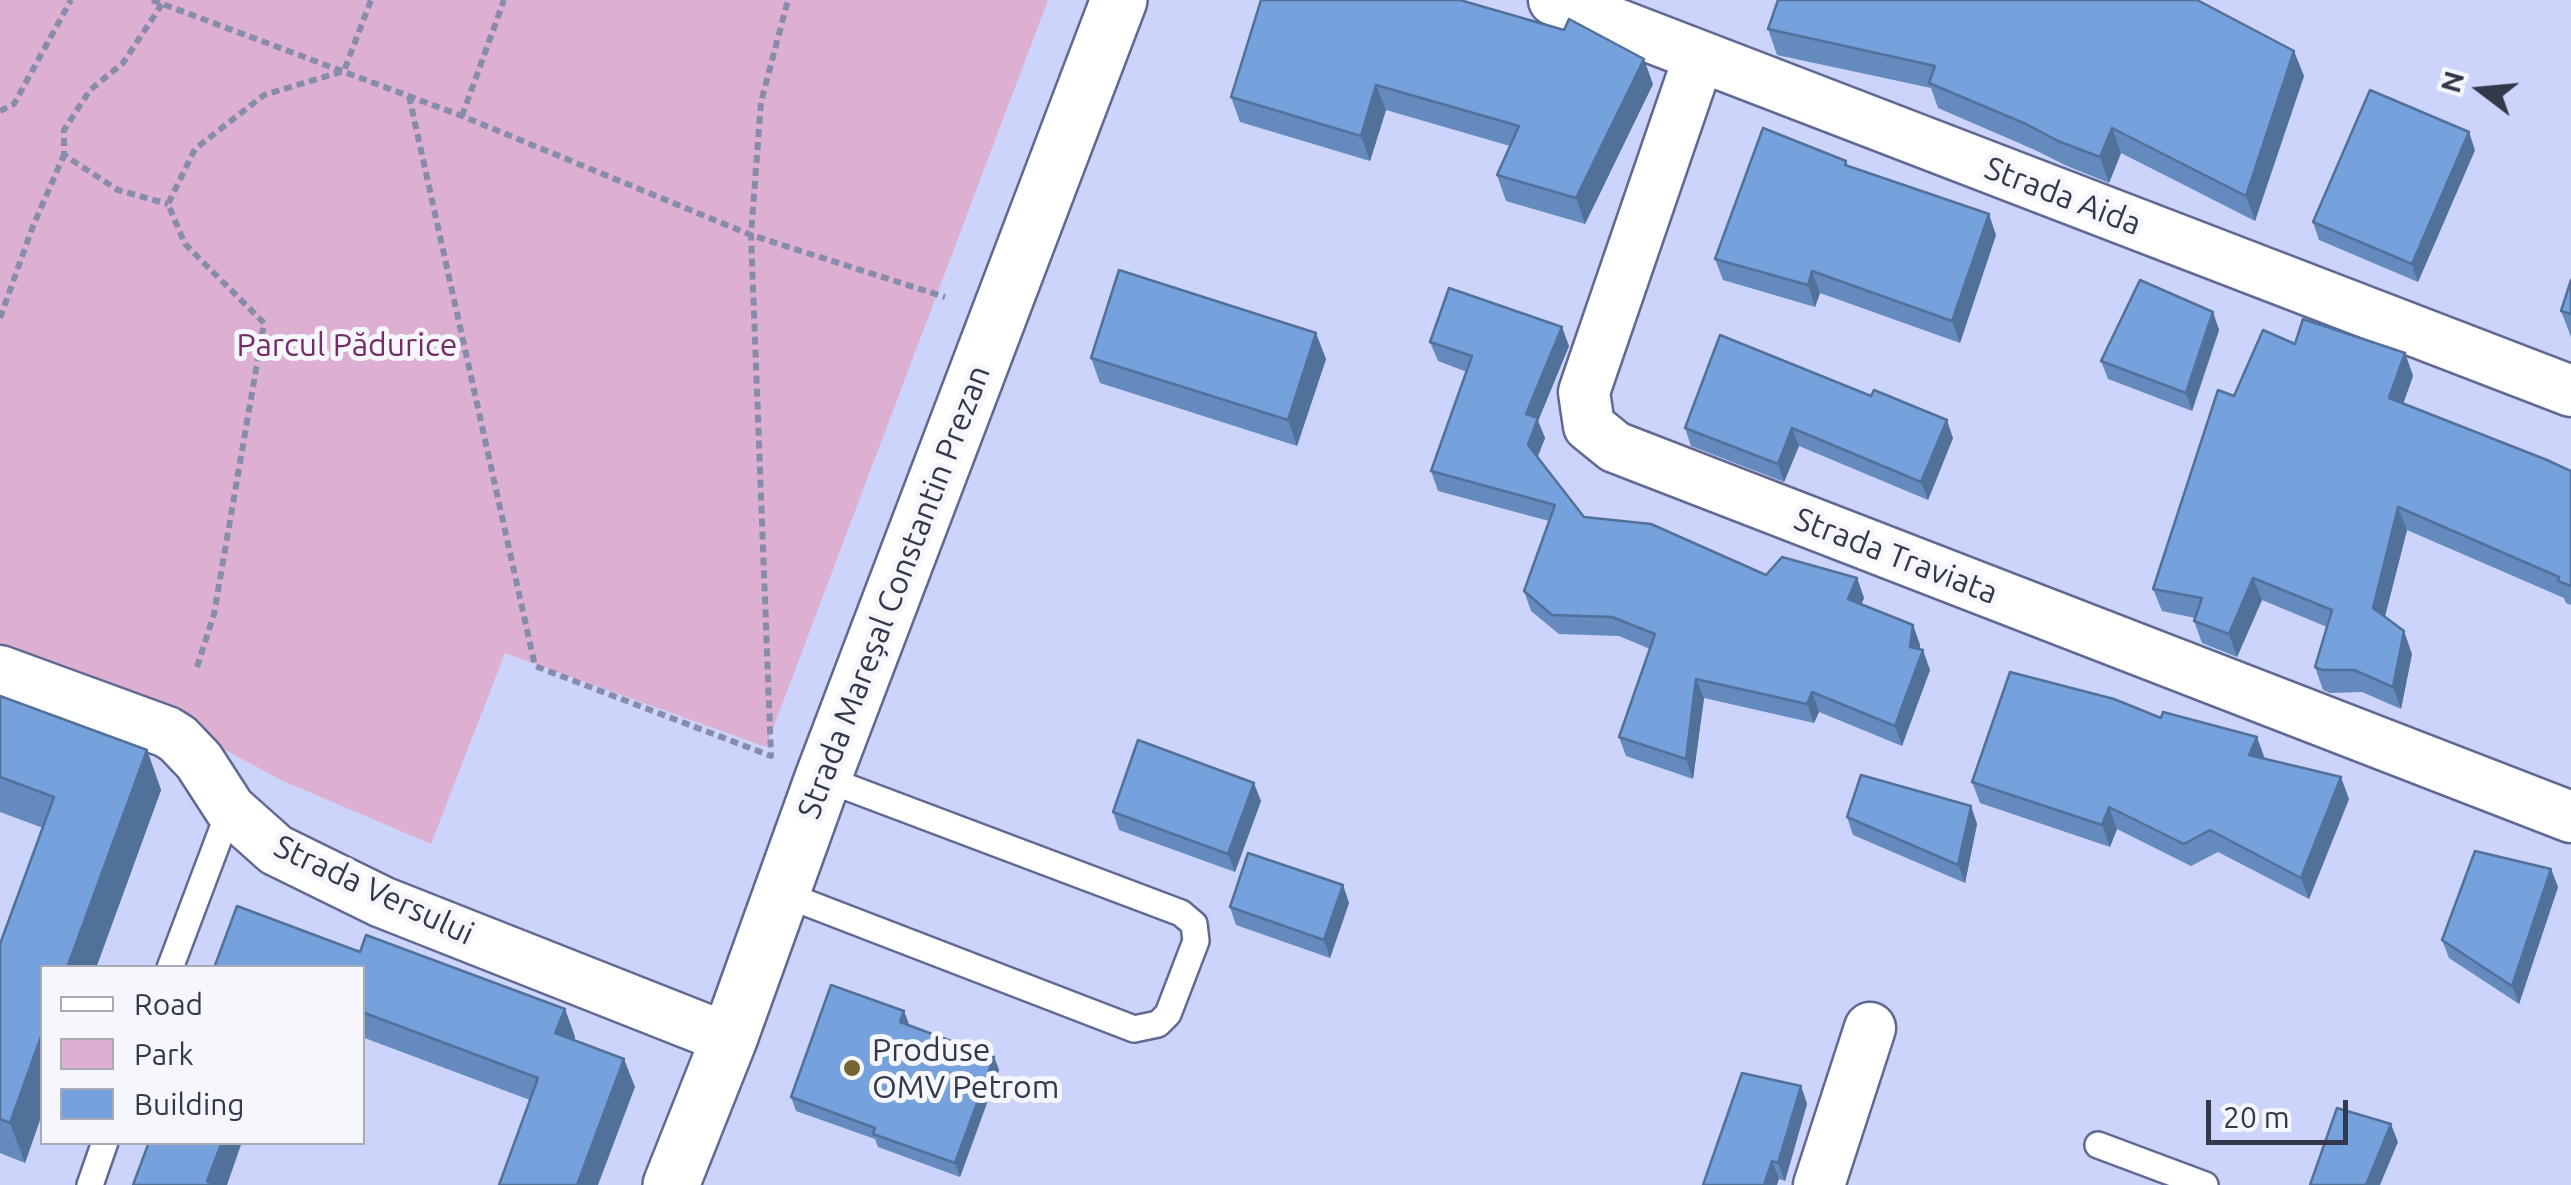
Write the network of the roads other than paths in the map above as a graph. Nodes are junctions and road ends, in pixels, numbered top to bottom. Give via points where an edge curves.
1 (1118, 0) edge
2 (1554, 0) edge
3 (1699, 57) junction
4 (2571, 392) edge
5 (0, 672) edge
6 (823, 778) junction
7 (230, 809) junction
8 (2571, 817) edge
9 (781, 893) junction
10 (171, 965) edge
11 (1870, 1028) dead end
12 (729, 1039) junction
13 (105, 1145) edge
14 (2098, 1145) dead end
15 (90, 1185) edge
16 (671, 1185) edge
17 (1819, 1185) edge
18 (2205, 1185) edge

1 - 6 main road, Strada Mareșal Constantin Prezan
2 - 3 street, Strada Aida
3 - 4 street, Strada Aida
3 - 8 street, Strada Traviata via 1584,392 1589,426 1615,447
5 - 7 street, Strada Versului via 167,732 199,761
6 - 9 main road, Strada Mareșal Constantin Prezan
6 - 9 lane via 1181,914 1194,924 1196,940 1168,1014 1158,1024 1134,1029
7 - 10 lane
7 - 12 street, Strada Versului via 276,850 382,902
9 - 12 main road, Strada Mareșal Constantin Prezan
11 - 17 street
12 - 16 main road, Strada Mareșal Constantin Prezan
13 - 15 lane
14 - 18 lane

